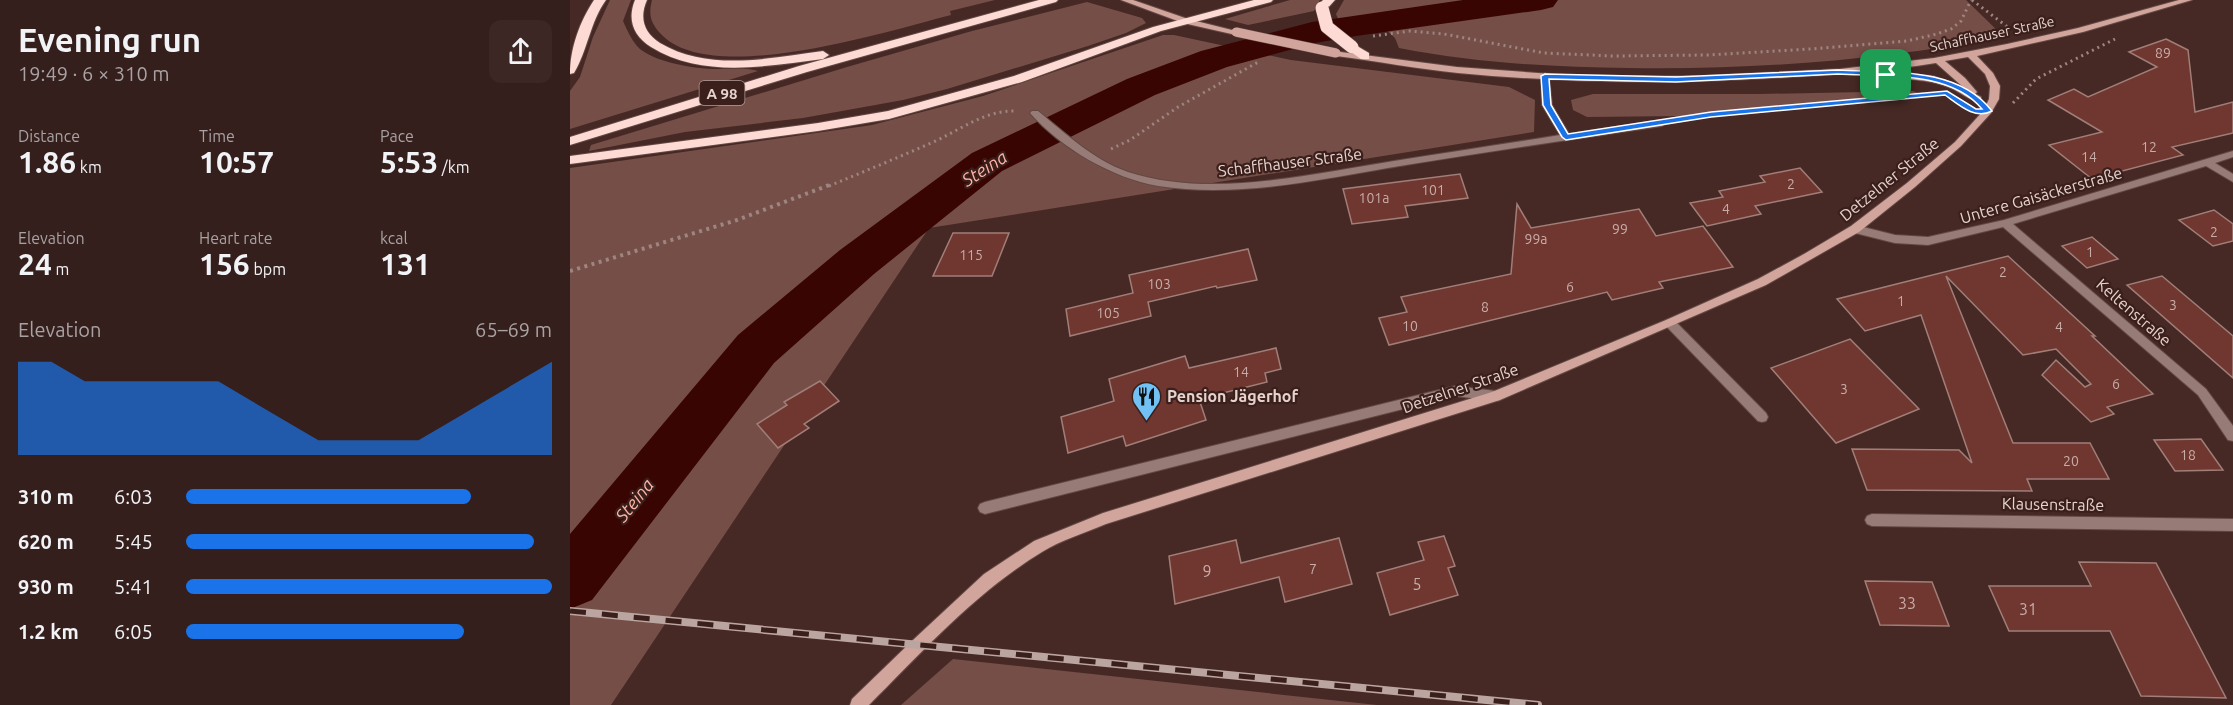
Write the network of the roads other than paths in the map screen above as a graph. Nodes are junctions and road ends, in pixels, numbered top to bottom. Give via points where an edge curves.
1 (600, 0) edge
2 (641, 0) edge
3 (1052, 0) edge
4 (1125, 0) edge
5 (1267, 0) edge
6 (2188, 0) edge
7 (1325, 4) edge
8 (1186, 21) junction
9 (874, 49) junction
10 (1970, 54) junction
11 (1365, 56) junction
12 (1938, 60) junction
13 (570, 70) edge
14 (1838, 72) junction
15 (1545, 76) junction
16 (1978, 99) junction
17 (1988, 111) junction
18 (1035, 113) road end
19 (1662, 123) road end
20 (1566, 137) junction
21 (570, 141) edge
22 (2233, 154) edge
23 (570, 160) edge
24 (2207, 162) junction
25 (2233, 179) edge
26 (2005, 223) junction
27 (1855, 229) junction
28 (1670, 323) junction
29 (1496, 396) junction
30 (1762, 417) dead end
31 (2233, 436) edge
32 (985, 508) dead end
33 (1872, 519) dead end
34 (2233, 525) edge
35 (858, 705) edge

1 - 13 highway via 586,22
2 - 9 highway via 636,21 643,36 681,58 750,63
3 - 9 highway, A 98
4 - 8 main road, Schaffhauser Straße
5 - 8 highway
6 - 10 main road, Schaffhauser Straße via 2125,19
7 - 11 highway, bridge via 1325,27
8 - 11 main road, Schaffhauser Straße, bridge
8 - 23 highway via 1018,80 889,115
9 - 21 highway, A 98
10 - 12 main road, Schaffhauser Straße
10 - 17 main road via 1989,73 1995,86
11 - 15 main road, Schaffhauser Straße via 1456,70
12 - 14 main road, Schaffhauser Straße
12 - 16 main road
14 - 15 main road, Schaffhauser Straße via 1676,80
14 - 16 main road via 1933,79
15 - 20 street via 1547,105
16 - 17 main road
17 - 27 main road, Detzelner Straße via 1958,144
18 - 20 street, Schaffhauser Straße via 1082,151 1125,174 1168,184 1215,188
19 - 20 street, Schaffhauser Straße
22 - 24 street, Untere Gaisäckerstraße
24 - 25 street
24 - 26 street, Untere Gaisäckerstraße
26 - 27 street, Untere Gaisäckerstraße via 1928,241 1895,239
26 - 31 street, Keltenstraße via 2202,392
27 - 28 main road, Detzelner Straße via 1762,282
28 - 29 main road, Detzelner Straße
28 - 30 street
29 - 32 street via 1455,391
29 - 35 main road, Detzelner Straße via 1103,519 1039,546 989,579
33 - 34 street, Klausenstraße

